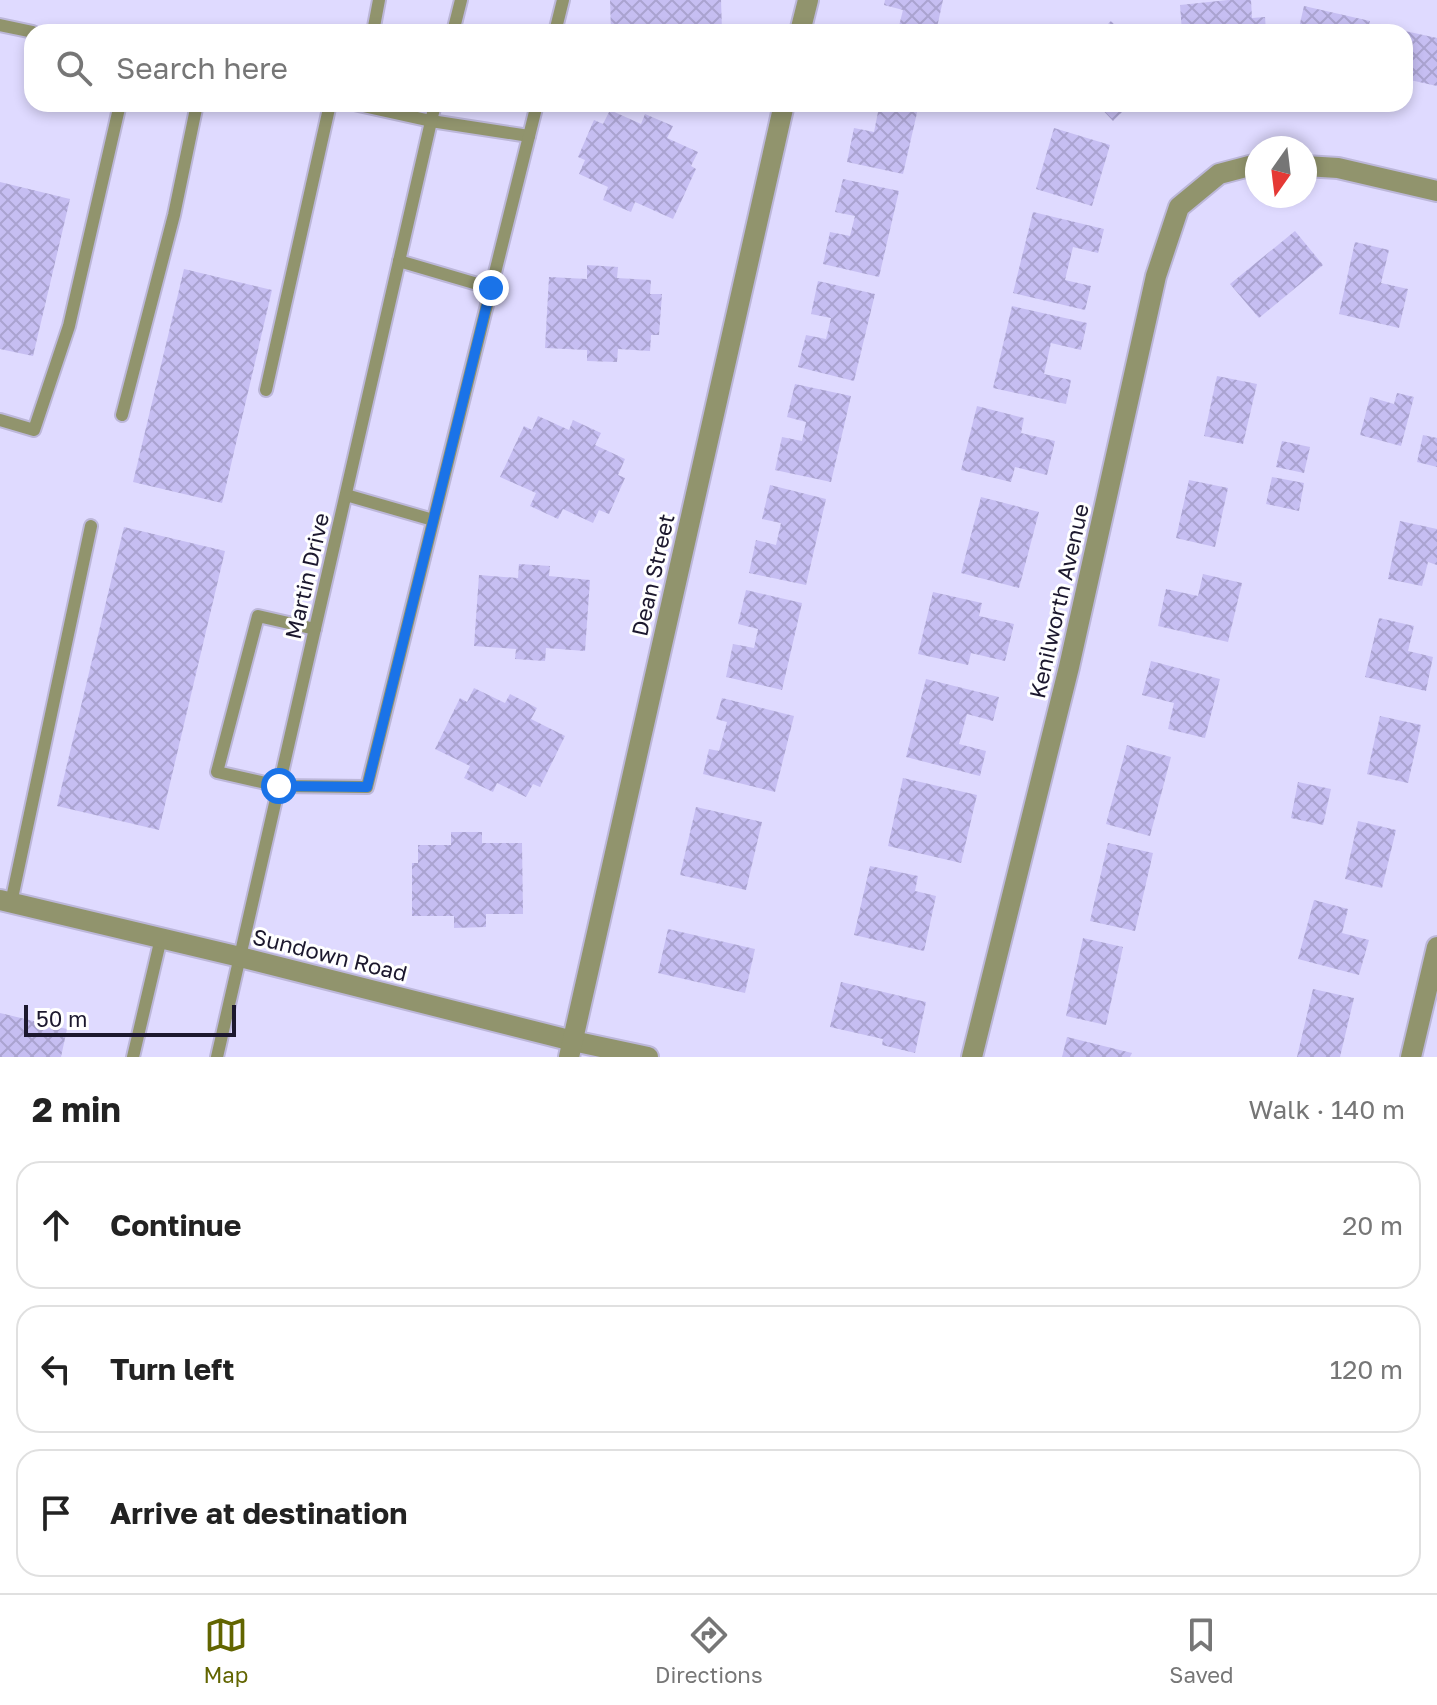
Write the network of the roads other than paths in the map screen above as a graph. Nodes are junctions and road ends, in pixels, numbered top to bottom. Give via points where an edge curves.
1 (379, 0) edge
2 (461, 0) edge
3 (808, 0) edge
4 (561, 1) edge
5 (374, 24) edge
6 (455, 24) edge
7 (557, 24) edge
8 (802, 24) edge
9 (0, 25) edge
10 (24, 30) edge
11 (118, 112) edge
12 (195, 112) edge
13 (328, 112) edge
14 (390, 112) edge
15 (433, 112) edge
16 (535, 112) edge
17 (782, 112) edge
18 (431, 121) junction
19 (529, 136) junction
20 (1245, 167) edge
21 (1317, 167) edge
22 (1437, 191) edge
23 (399, 261) junction
24 (491, 288) junction
25 (266, 390) dead end
26 (122, 415) dead end
27 (0, 420) edge
28 (346, 495) junction
29 (433, 520) junction
30 (91, 526) dead end
31 (315, 629) junction
32 (279, 786) junction
33 (6, 902) edge
34 (161, 938) junction
35 (1437, 947) edge
36 (240, 957) junction
37 (571, 1049) edge
38 (133, 1057) edge
39 (217, 1057) edge
40 (648, 1057) edge
41 (972, 1057) edge
42 (1411, 1057) edge

1 - 5 lane
2 - 6 lane
3 - 8 street
4 - 7 lane
9 - 10 lane
11 - 27 lane via 69,326 34,430
12 - 26 lane
13 - 25 lane
14 - 18 lane
15 - 18 lane, Martin Drive
16 - 19 lane
17 - 37 street, Dean Street
18 - 19 lane
18 - 23 lane, Martin Drive
19 - 24 lane
20 - 41 street, Kenilworth Avenue via 1219,174 1179,207 1156,276 1069,667
21 - 22 street
23 - 24 lane
23 - 28 lane, Martin Drive
24 - 29 lane
28 - 29 lane
28 - 31 lane, Martin Drive
29 - 32 lane via 367,787
30 - 33 lane
31 - 32 lane, Martin Drive
31 - 32 lane via 258,616 217,772
32 - 36 lane, Martin Drive
33 - 34 street, Sundown Road
34 - 36 street, Sundown Road
34 - 38 lane
35 - 42 street
36 - 37 street, Sundown Road
36 - 39 lane, Martin Drive
37 - 40 street, Sundown Road

